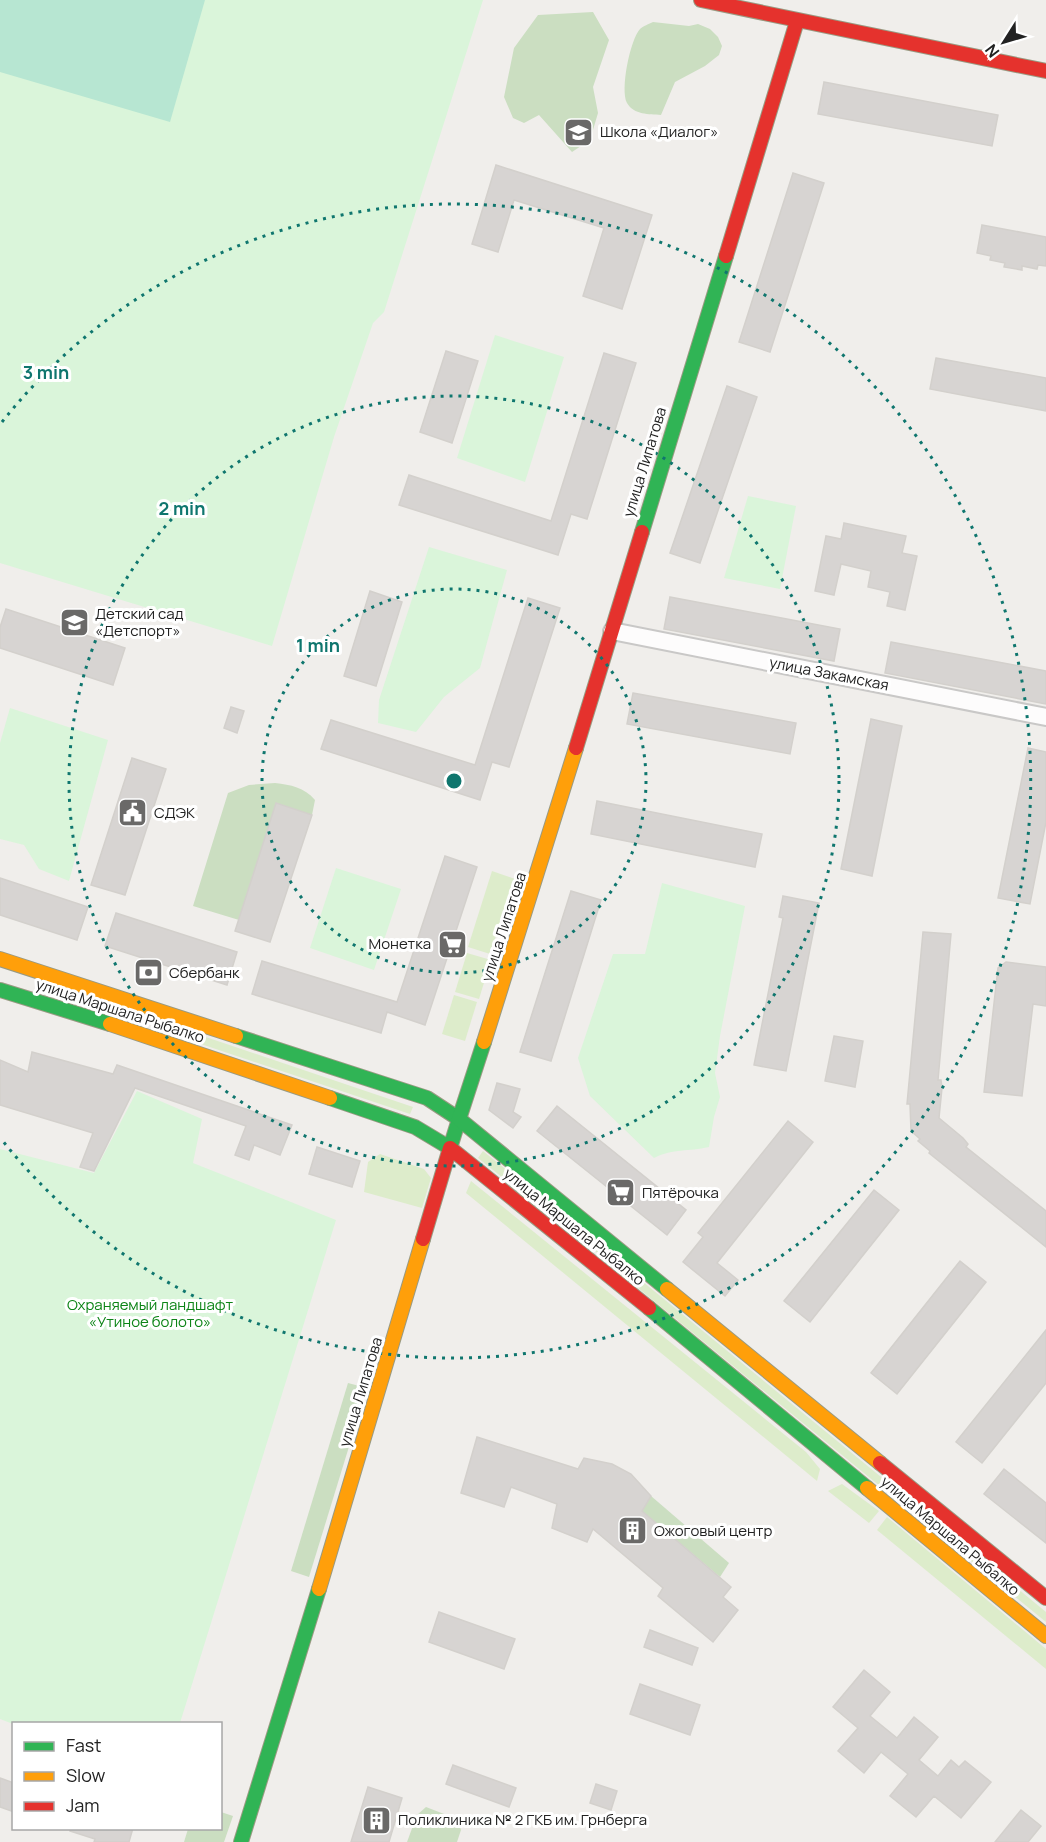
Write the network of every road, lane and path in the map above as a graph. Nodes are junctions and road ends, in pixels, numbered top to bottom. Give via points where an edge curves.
1 (701, 0) edge
2 (797, 21) junction
3 (1046, 71) edge
4 (612, 632) junction
5 (1046, 717) edge
6 (0, 959) edge
7 (0, 990) edge
8 (169, 1014) junction
9 (162, 1040) junction
10 (459, 1119) junction
11 (450, 1148) junction
12 (632, 1259) junction
13 (617, 1281) junction
14 (1046, 1598) edge
15 (1046, 1636) edge
16 (241, 1842) edge

1 - 2 main road
2 - 3 main road
2 - 4 main road, улица Липатова
4 - 5 street, улица Закамская
4 - 10 main road, улица Липатова
6 - 8 main road, улица Маршала Рыбалко
7 - 9 main road, улица Маршала Рыбалко
8 - 9 main road via 182,1032 175,1040
8 - 10 main road, улица Маршала Рыбалко via 427,1098
9 - 11 main road, улица Маршала Рыбалко via 415,1127
10 - 11 main road, улица Липатова
10 - 12 main road, улица Маршала Рыбалко
11 - 13 main road, улица Маршала Рыбалко
11 - 16 main road, улица Липатова
12 - 13 main road via 617,1265
12 - 14 main road, улица Маршала Рыбалко
13 - 15 main road, улица Маршала Рыбалко

